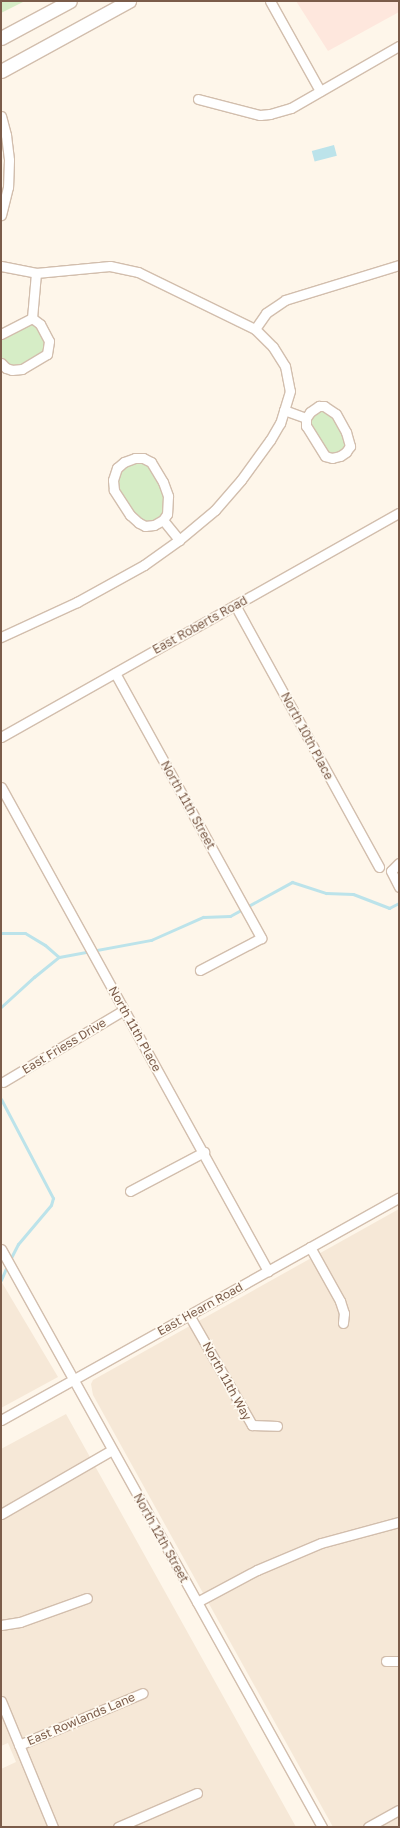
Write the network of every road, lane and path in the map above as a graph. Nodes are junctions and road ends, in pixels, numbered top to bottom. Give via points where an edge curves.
1 (70, 1) edge
2 (129, 1) edge
3 (270, 1) edge
4 (1, 38) edge
5 (399, 46) edge
6 (1, 71) edge
7 (320, 91) junction
8 (198, 99) dead end
9 (1, 116) edge
10 (1, 215) edge
11 (399, 265) edge
12 (1, 266) edge
13 (36, 273) junction
14 (32, 318) junction
15 (255, 329) junction
16 (1, 334) edge
17 (1, 363) edge
18 (284, 410) junction
19 (306, 418) junction
20 (399, 513) edge
21 (163, 520) junction
22 (179, 540) junction
23 (235, 606) junction
24 (1, 637) edge
25 (115, 672) junction
26 (1, 737) edge
27 (1, 787) edge
28 (399, 863) edge
29 (379, 867) dead end
30 (399, 887) edge
31 (200, 970) dead end
32 (124, 1010) junction
33 (4, 1082) dead end
34 (204, 1152) junction
35 (130, 1191) dead end
36 (399, 1198) edge
37 (310, 1247) junction
38 (1, 1249) edge
39 (268, 1271) junction
40 (189, 1315) junction
41 (343, 1323) dead end
42 (73, 1379) junction
43 (1, 1420) edge
44 (277, 1426) dead end
45 (112, 1450) junction
46 (1, 1514) edge
47 (399, 1522) edge
48 (87, 1598) dead end
49 (197, 1602) junction
50 (1, 1625) edge
51 (399, 1660) edge
52 (386, 1661) dead end
53 (143, 1693) dead end
54 (1, 1701) edge
55 (19, 1745) junction
56 (197, 1793) dead end
57 (399, 1810) edge
58 (53, 1827) edge
59 (118, 1827) edge
60 (322, 1827) edge
61 (368, 1827) edge

1 - 4 main road
2 - 6 main road
3 - 7 street
5 - 7 street
7 - 8 street via 291,108 260,115
9 - 10 street via 8,148 9,176
11 - 15 street via 285,300 266,313
12 - 13 street
13 - 14 street
13 - 15 street via 110,266 138,272
14 - 16 street
14 - 17 street via 40,324 50,341 47,354 22,369 12,370
15 - 18 street via 273,347 285,366 290,391
18 - 19 street
18 - 22 street via 280,423 241,480 215,510
19 - 19 street via 306,426 325,456 332,458 346,452 350,446 348,438 336,414 319,406
20 - 23 street, East Roberts Road
21 - 21 street via 168,506 168,496 164,482 151,462 143,458 124,462 113,480 114,490 130,515 145,526
21 - 22 street
22 - 24 street via 144,565 77,602
23 - 25 street, East Roberts Road
23 - 29 street, North 10th Place
25 - 26 street, East Roberts Road
25 - 31 street, North 11th Street via 261,938
27 - 32 street, North 11th Place
28 - 30 street via 392,871
32 - 33 street, East Friess Drive
32 - 34 street, North 11th Place
34 - 35 street
34 - 39 street, North 11th Place
36 - 37 street, East Hearn Road
37 - 39 street, East Hearn Road
37 - 41 street via 340,1301 344,1313
38 - 42 street, North 12th Street
39 - 40 street, East Hearn Road
40 - 42 street, East Hearn Road
40 - 44 street, North 11th Way via 252,1426
42 - 43 street, East Hearn Road
42 - 45 street, North 12th Street
45 - 46 street
45 - 49 street, North 12th Street
47 - 49 street via 321,1543 257,1570
48 - 50 street via 20,1622
49 - 60 street, North 12th Street
51 - 52 street
53 - 55 street, East Rowlands Lane
54 - 55 street
55 - 58 street
56 - 59 street
57 - 61 street

